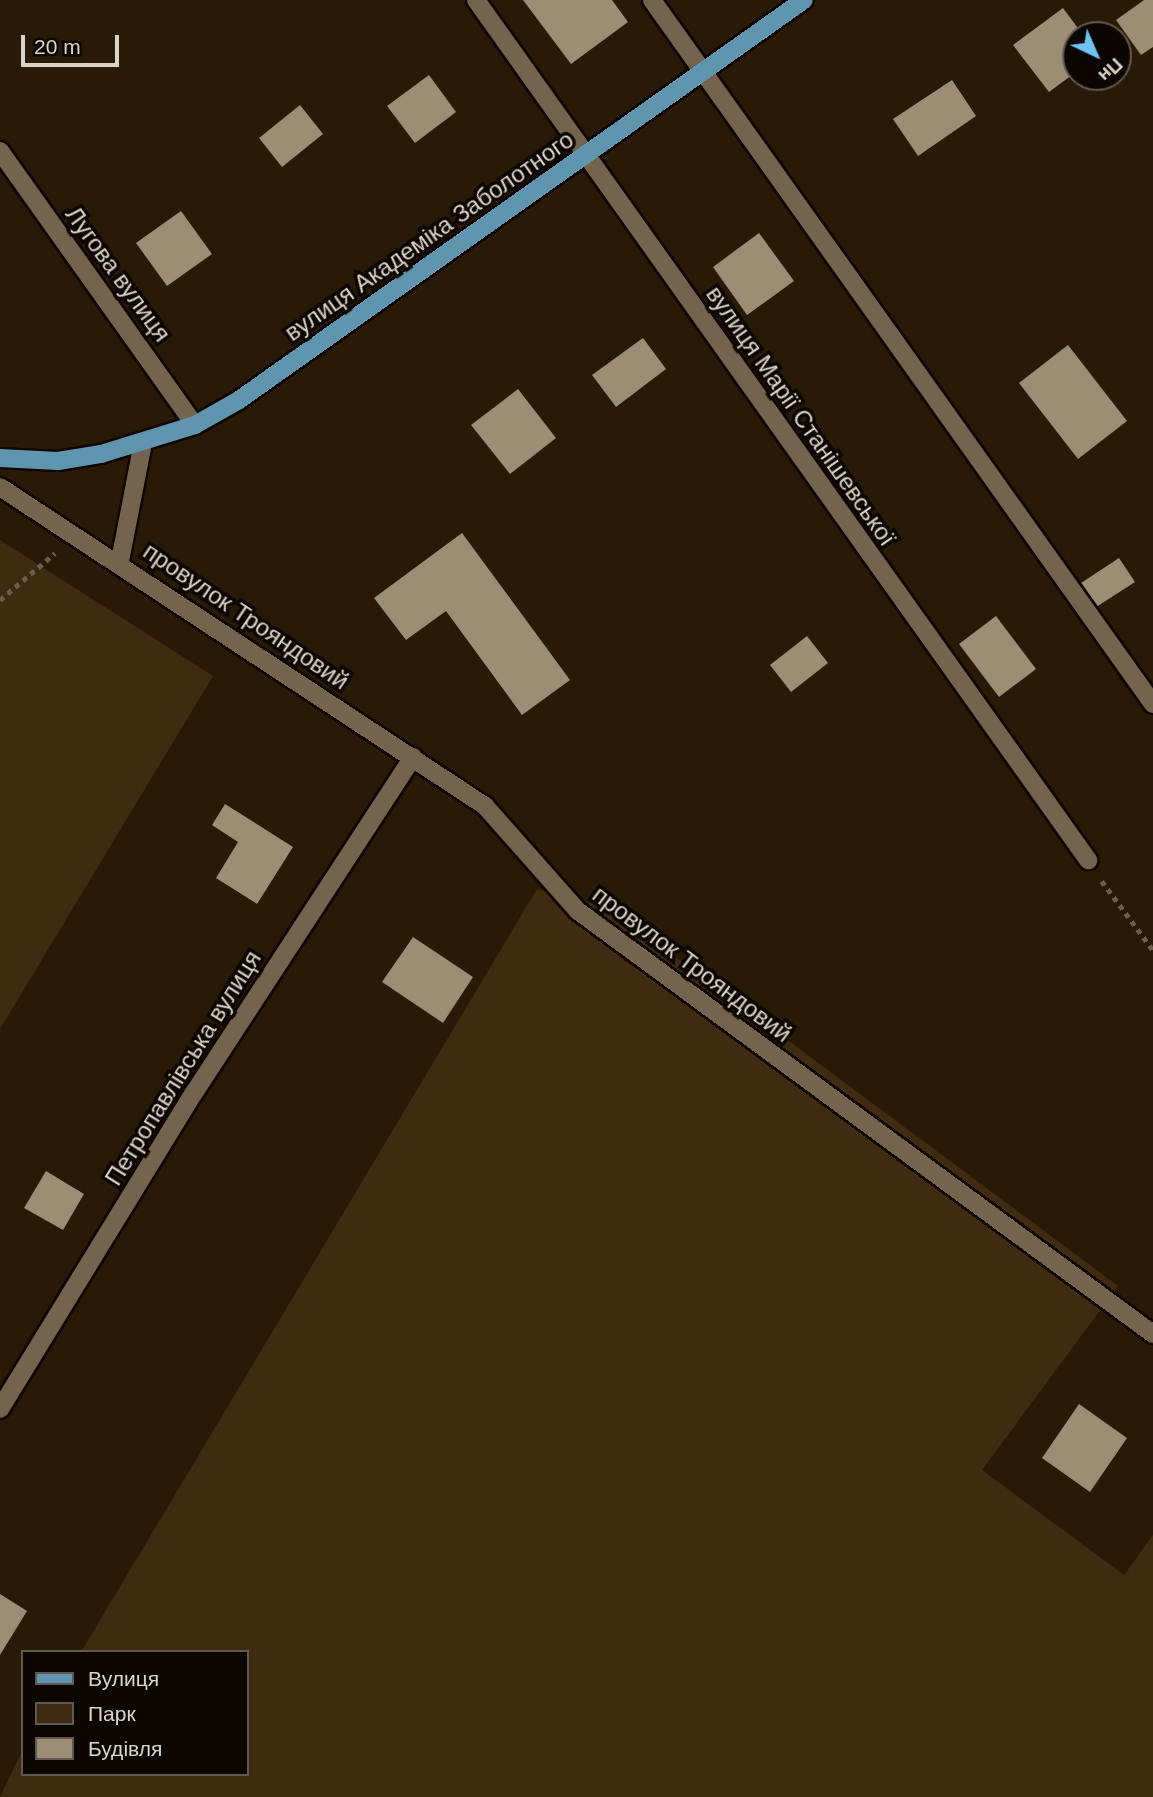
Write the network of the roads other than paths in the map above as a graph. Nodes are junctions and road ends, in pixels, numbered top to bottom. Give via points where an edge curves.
1 (476, 0) edge
2 (652, 0) edge
3 (804, 0) edge
4 (703, 72) junction
5 (0, 151) edge
6 (586, 155) junction
7 (195, 425) junction
8 (144, 443) junction
9 (0, 458) edge
10 (0, 487) edge
11 (120, 561) junction
12 (1153, 704) edge
13 (413, 757) junction
14 (1088, 860) road end
15 (1153, 1334) edge
16 (0, 1409) edge

1 - 6 street, вулиця Марії Станішевської
2 - 4 street
3 - 4 main road, вулиця Академіка Заболотного
4 - 6 main road, вулиця Академіка Заболотного
4 - 12 street
5 - 7 street, Лугова вулиця
6 - 7 main road, вулиця Академіка Заболотного
6 - 14 street, вулиця Марії Станішевської
7 - 8 main road, вулиця Академіка Заболотного
8 - 9 main road, вулиця Академіка Заболотного via 58,461
8 - 11 street
10 - 11 street, провулок Трояндовий
11 - 13 street, провулок Трояндовий
13 - 15 street, провулок Трояндовий via 485,806 578,911
13 - 16 street, Петропавлівська вулиця via 194,1093

